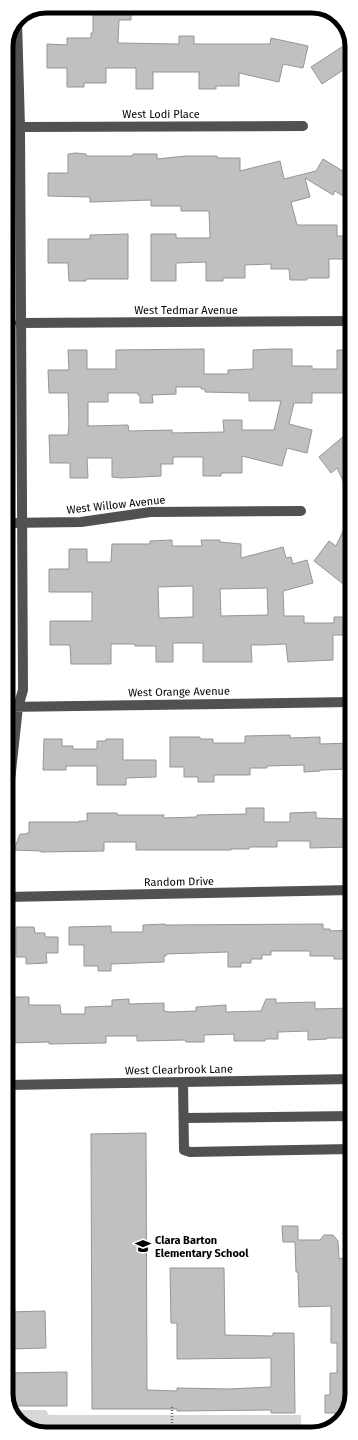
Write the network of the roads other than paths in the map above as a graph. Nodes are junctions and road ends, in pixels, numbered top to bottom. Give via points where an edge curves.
1 (17, 31) edge
2 (302, 126) dead end
3 (20, 127) junction
4 (345, 321) edge
5 (20, 322) junction
6 (301, 511) dead end
7 (13, 523) edge
8 (22, 523) junction
9 (345, 702) edge
10 (13, 707) edge
11 (18, 707) junction
12 (13, 753) edge
13 (345, 890) edge
14 (13, 897) edge
15 (345, 1079) edge
16 (183, 1082) junction
17 (13, 1085) edge
18 (345, 1116) edge
19 (184, 1118) junction
20 (345, 1149) edge

1 - 3 street
2 - 3 street, West Lodi Place
3 - 5 street
4 - 5 street, West Tedmar Avenue
5 - 8 street
6 - 8 street, West Willow Avenue via 150,512 81,522
7 - 8 street, West Willow Avenue
8 - 11 street via 23,690
9 - 11 street, West Orange Avenue
10 - 11 street, West Orange Avenue
11 - 12 street
13 - 14 street, Random Drive
15 - 16 street, West Clearbrook Lane
16 - 17 street, West Clearbrook Lane
16 - 19 street
18 - 19 street
19 - 20 street via 184,1150 190,1152

